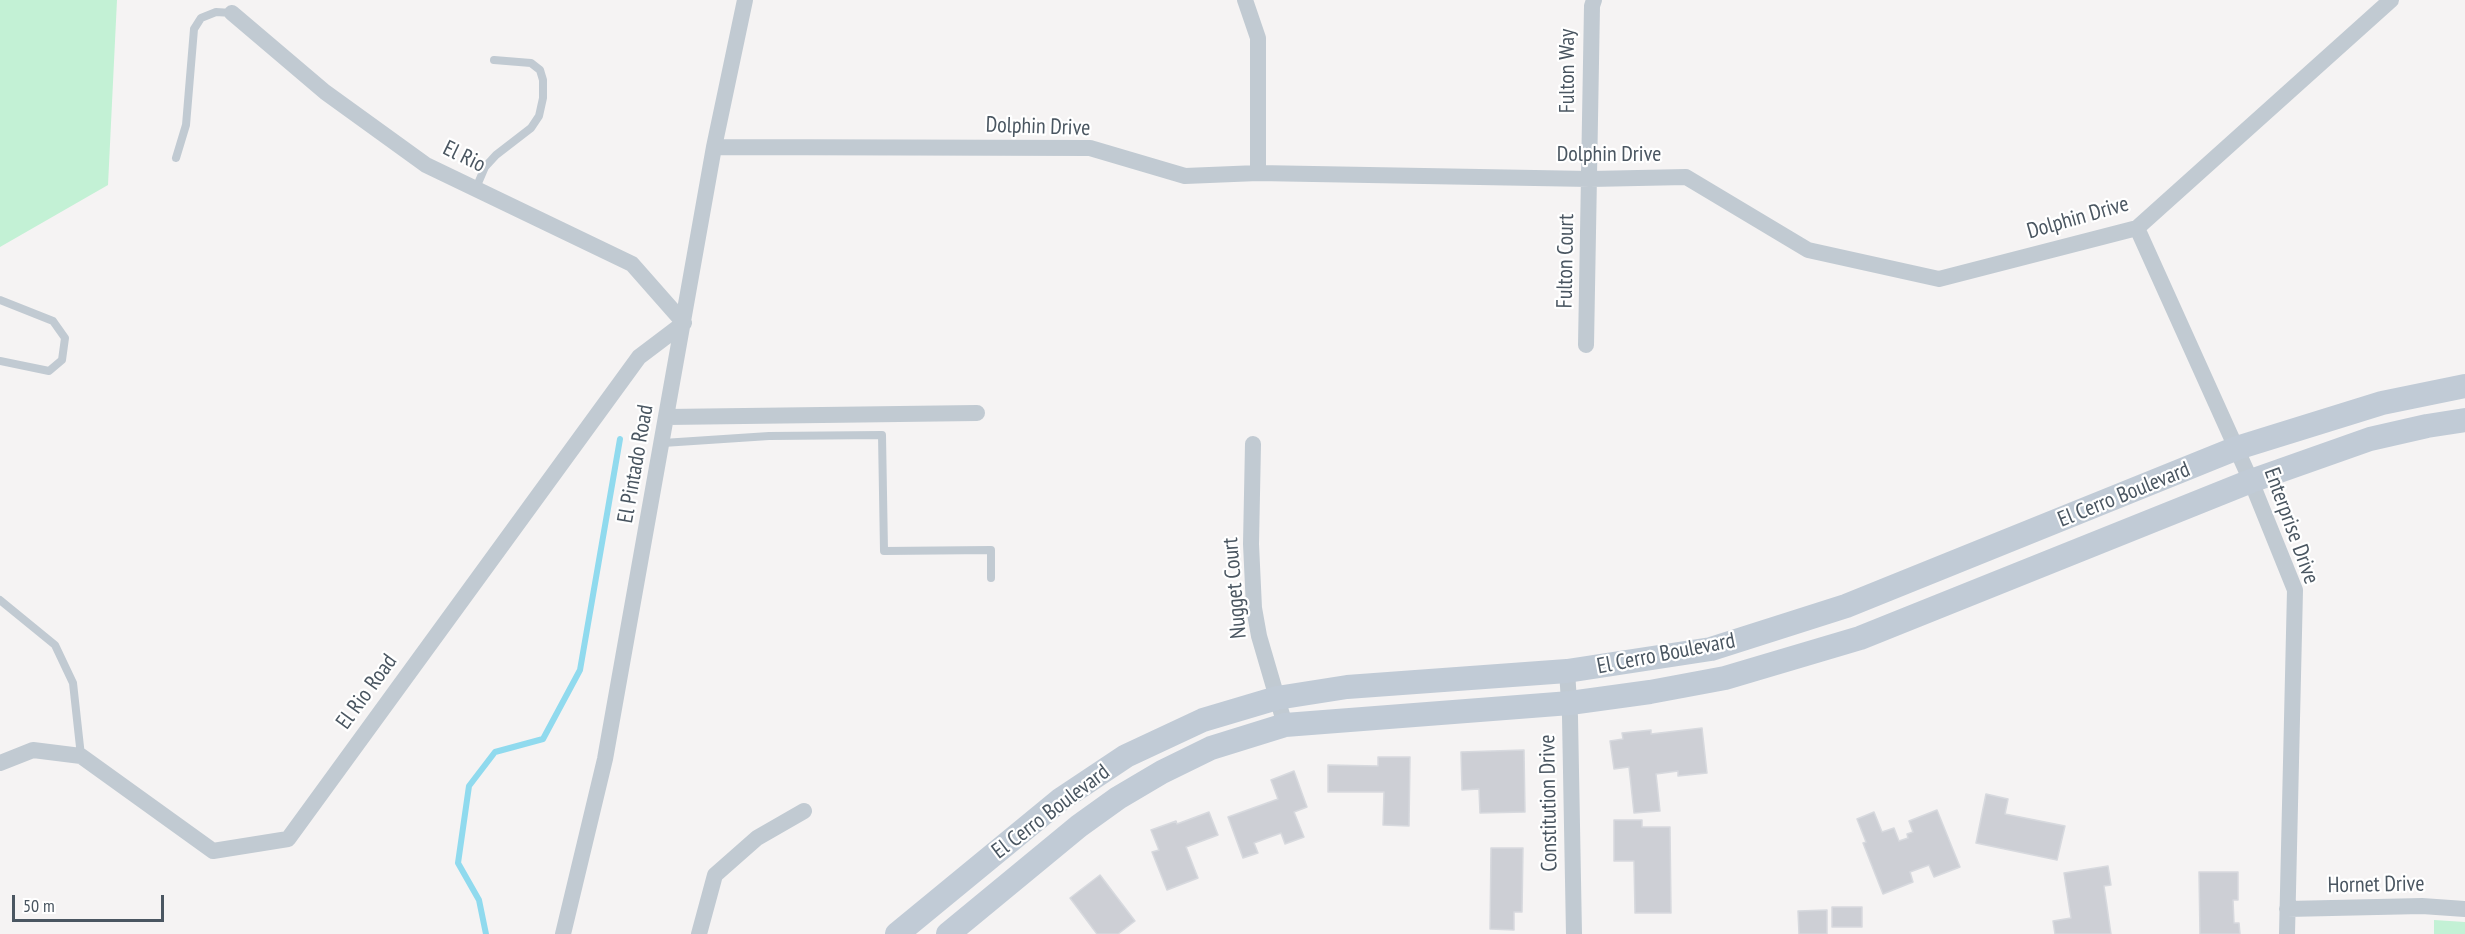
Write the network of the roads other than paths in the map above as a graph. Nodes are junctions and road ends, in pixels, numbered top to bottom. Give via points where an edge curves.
1 (745, 0) edge
2 (1245, 0) edge
3 (1594, 0) edge
4 (2391, 0) edge
5 (232, 13) joint
6 (494, 60) dead end
7 (714, 147) junction
8 (176, 158) dead end
9 (1258, 173) junction
10 (1590, 179) junction
11 (476, 188) junction
12 (2137, 228) junction
13 (1, 304) edge
14 (684, 323) junction
15 (1586, 345) dead end
16 (0, 361) edge
17 (2465, 386) edge
18 (977, 413) dead end
19 (667, 417) junction
20 (2465, 420) edge
21 (663, 443) junction
22 (1253, 444) dead end
23 (2237, 448) junction
24 (2252, 481) junction
25 (992, 578) dead end
26 (0, 600) edge
27 (1568, 671) junction
28 (1277, 698) junction
29 (1570, 703) junction
30 (1285, 725) junction
31 (81, 756) junction
32 (0, 763) edge
33 (804, 811) dead end
34 (2287, 909) junction
35 (2465, 909) edge
36 (563, 934) edge
37 (699, 934) edge
38 (897, 934) edge
39 (948, 934) edge
40 (1574, 934) edge
41 (2287, 934) edge

1 - 7 street, El Pintado Road
2 - 9 street via 1257,38
3 - 10 street, Fulton Way
4 - 12 street, Dolphin Drive
5 - 8 lane via 216,12 201,18 194,29 186,124
5 - 11 street, El Rio via 334,99 426,165
6 - 11 lane via 531,63 540,70 543,99 531,128 496,155 485,167
7 - 9 street, Dolphin Drive via 1090,148 1185,176
7 - 14 street, El Pintado Road
9 - 10 street, Dolphin Drive
10 - 12 street, Dolphin Drive via 1686,177 1808,250 1939,279
10 - 15 street, Fulton Court
11 - 14 street, El Rio via 632,264
12 - 23 street, Enterprise Drive
13 - 16 lane via 53,321 65,338 62,360 49,371
14 - 19 street, El Pintado Road
14 - 31 street, El Rio Road via 639,357 288,838 213,851
17 - 23 street, El Cerro Boulevard via 2382,403
18 - 19 street
19 - 21 street, El Pintado Road
20 - 24 street, El Cerro Boulevard via 2370,440
21 - 25 lane via 769,436 882,435 884,551 991,550
21 - 36 street, El Pintado Road via 605,759
22 - 28 street, Nugget Court via 1254,608
23 - 24 street, Enterprise Drive
23 - 27 street, El Cerro Boulevard via 1846,606 1711,650
24 - 29 street, El Cerro Boulevard via 1860,638 1725,678
24 - 34 street, Enterprise Drive via 2295,590
26 - 31 lane via 55,645 73,683
27 - 28 street, El Cerro Boulevard via 1347,687
27 - 29 street, Constitution Drive
28 - 30 street, Nugget Court
28 - 38 street, El Cerro Boulevard via 1203,720 1126,756 1060,800
29 - 30 street, El Cerro Boulevard
29 - 40 street, Constitution Drive
30 - 39 street, El Cerro Boulevard via 1211,748 1118,798
31 - 32 street, El Rio Road via 33,750
33 - 37 street via 757,838 714,875
34 - 35 street, Hornet Drive
34 - 41 street, Enterprise Drive

